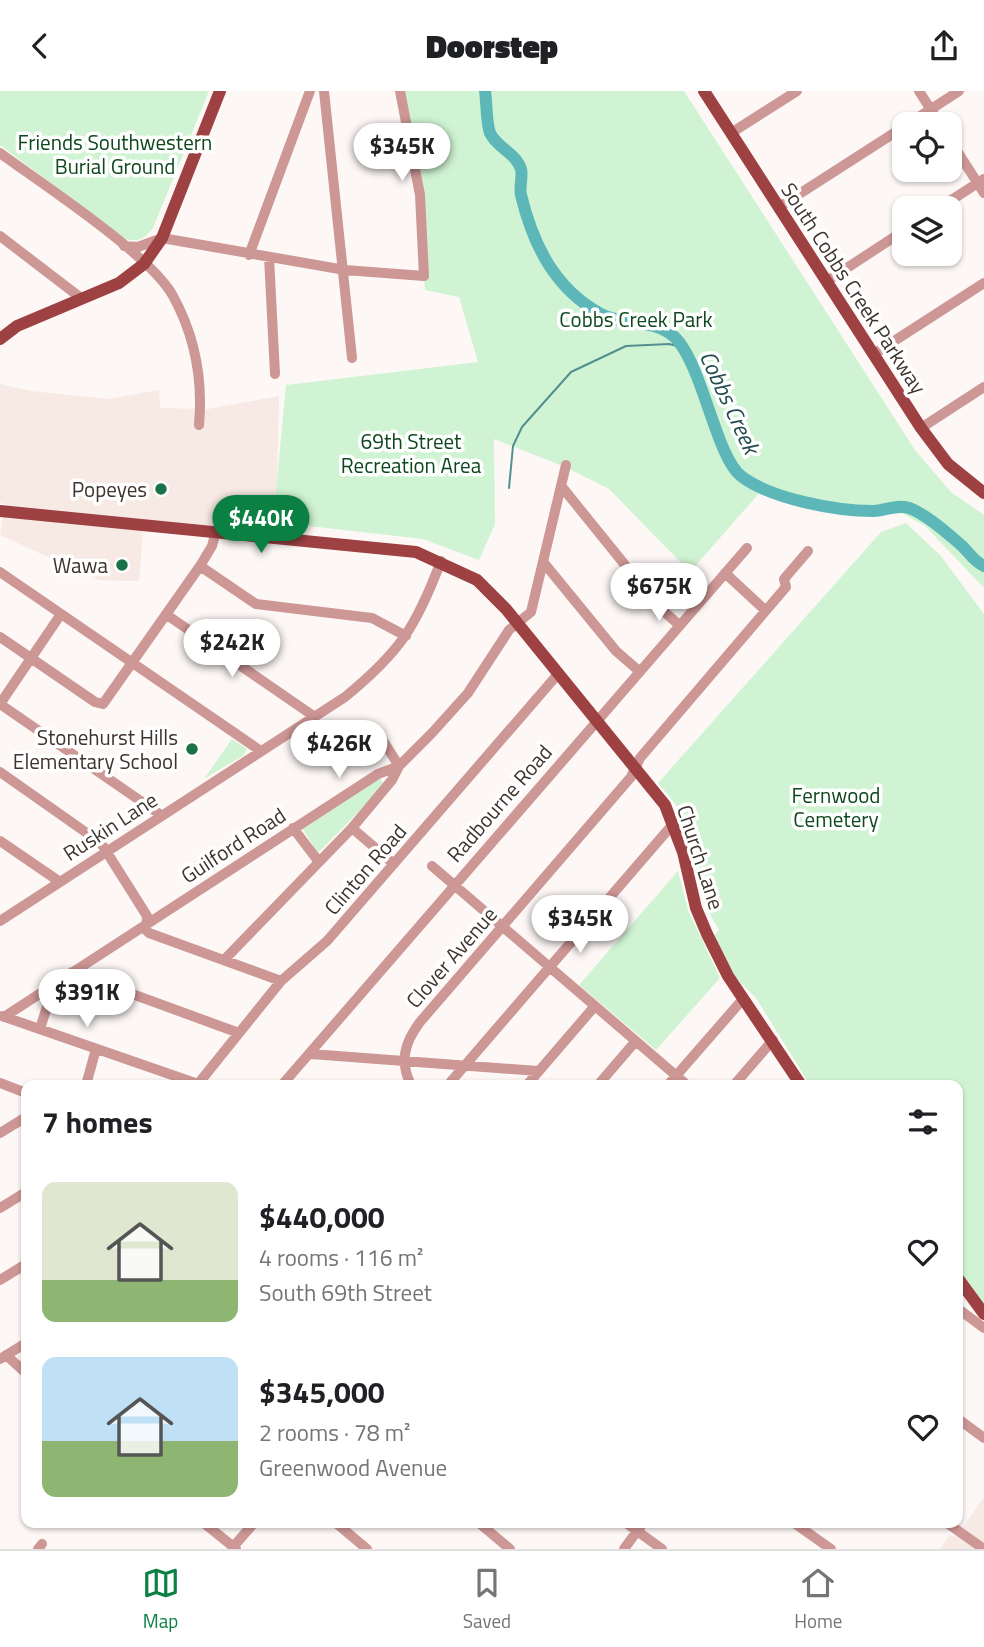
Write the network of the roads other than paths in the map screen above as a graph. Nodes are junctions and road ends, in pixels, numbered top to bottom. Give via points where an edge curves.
1 (220, 91) edge
2 (310, 91) edge
3 (324, 91) edge
4 (400, 91) edge
5 (704, 91) edge
6 (797, 91) edge
7 (919, 91) edge
8 (959, 91) edge
9 (930, 109) junction
10 (926, 112) edge
11 (932, 112) edge
12 (731, 134) junction
13 (892, 134) edge
14 (0, 153) edge
15 (962, 158) edge
16 (982, 185) edge
17 (961, 196) edge
18 (779, 207) junction
19 (0, 236) edge
20 (162, 238) junction
21 (892, 238) edge
22 (124, 246) junction
23 (248, 255) junction
24 (269, 257) junction
25 (144, 264) junction
26 (345, 270) junction
27 (827, 281) junction
28 (984, 283) edge
29 (81, 298) junction
30 (0, 339) edge
31 (874, 354) junction
32 (352, 358) dead end
33 (275, 374) dead end
34 (984, 387) edge
35 (199, 425) dead end
36 (920, 428) junction
37 (566, 465) dead end
38 (562, 487) junction
39 (984, 493) edge
40 (0, 510) edge
41 (215, 534) junction
42 (747, 548) dead end
43 (808, 551) dead end
44 (441, 561) junction
45 (544, 563) junction
46 (200, 566) junction
47 (0, 572) edge
48 (725, 573) junction
49 (765, 610) junction
50 (61, 614) junction
51 (167, 615) junction
52 (516, 622) junction
53 (678, 625) junction
54 (406, 636) junction
55 (0, 637) edge
56 (30, 658) junction
57 (134, 663) junction
58 (639, 671) junction
59 (558, 674) junction
60 (0, 704) edge
61 (315, 717) junction
62 (596, 720) junction
63 (380, 736) dead end
64 (261, 751) junction
65 (400, 766) junction
66 (635, 768) junction
67 (0, 772) edge
68 (161, 815) junction
69 (673, 824) junction
70 (293, 828) junction
71 (352, 828) junction
72 (0, 841) edge
73 (106, 852) junction
74 (319, 862) junction
75 (394, 865) junction
76 (432, 866) dead end
77 (60, 882) junction
78 (454, 886) junction
79 (3, 915) edge
80 (146, 925) junction
81 (501, 927) junction
82 (225, 959) junction
83 (548, 968) junction
84 (72, 972) junction
85 (281, 981) junction
86 (54, 984) junction
87 (743, 999) junction
88 (594, 1007) junction
89 (2, 1016) edge
90 (40, 1029) junction
91 (239, 1033) junction
92 (773, 1040) junction
93 (635, 1042) junction
94 (96, 1049) junction
95 (311, 1054) junction
96 (403, 1062) junction
97 (464, 1066) junction
98 (538, 1071) junction
99 (163, 1073) junction
100 (87, 1080) edge
101 (160, 1080) edge
102 (186, 1080) edge
103 (202, 1080) edge
104 (287, 1080) edge
105 (409, 1080) edge
106 (452, 1080) edge
107 (531, 1080) edge
108 (602, 1080) edge
109 (672, 1080) edge
110 (738, 1080) edge
111 (797, 1080) edge
112 (0, 1083) edge
113 (21, 1091) edge
114 (21, 1121) edge
115 (0, 1133) edge
116 (21, 1195) edge
117 (0, 1208) edge
118 (21, 1267) edge
119 (0, 1280) edge
120 (963, 1285) edge
121 (963, 1312) edge
122 (984, 1314) edge
123 (984, 1328) edge
124 (21, 1346) edge
125 (3, 1357) edge
126 (21, 1370) edge
127 (963, 1423) edge
128 (984, 1438) edge
129 (210, 1528) edge
130 (250, 1528) edge
131 (342, 1528) edge
132 (485, 1528) edge
133 (639, 1528) edge
134 (641, 1528) edge
135 (801, 1528) edge
136 (954, 1528) edge
137 (234, 1548) edge
138 (367, 1549) edge
139 (510, 1549) edge
140 (624, 1549) edge
141 (662, 1549) edge
142 (831, 1549) edge
143 (984, 1549) edge

1 - 20 main road
2 - 23 street
3 - 26 street
4 - 26 street via 420,195 424,276
5 - 12 main road, South Cobbs Creek Parkway
6 - 12 street
7 - 9 street
8 - 9 street
9 - 10 street
9 - 11 street
12 - 18 main road, South Cobbs Creek Parkway
13 - 18 street
14 - 22 street
15 - 16 street
16 - 17 street
18 - 27 main road, South Cobbs Creek Parkway
19 - 29 street
20 - 22 street via 138,247
20 - 23 street
20 - 25 main road
21 - 27 street
22 - 25 street
23 - 24 street
24 - 26 street
24 - 33 street
25 - 29 main road via 119,283
25 - 35 street via 173,295 198,360
26 - 32 street
27 - 31 main road, South Cobbs Creek Parkway
28 - 31 street
29 - 30 main road via 17,326
31 - 36 main road, South Cobbs Creek Parkway
34 - 36 street
36 - 39 main road, South Cobbs Creek Parkway via 948,464
37 - 38 street, Guilford Road
38 - 45 street, Guilford Road
38 - 53 street
40 - 41 main road, Church Lane
41 - 44 main road, Church Lane via 416,552
41 - 46 street
42 - 48 street, Radbourne Road
43 - 49 street, Clover Avenue
44 - 52 main road, Church Lane via 477,580
44 - 54 street, Ruskin Lane
45 - 52 street, Guilford Road via 531,612
45 - 58 street via 616,651
46 - 51 street
46 - 54 street via 256,604 372,618
47 - 50 street
48 - 49 street
48 - 53 street, Radbourne Road
49 - 66 street, Clover Avenue
50 - 56 street
50 - 57 street
51 - 57 street
51 - 61 street
52 - 59 main road, Church Lane
52 - 65 street, Guilford Road via 468,692
53 - 58 street, Radbourne Road
54 - 61 street, Ruskin Lane via 369,678
55 - 56 street
56 - 57 street via 100,705
56 - 60 street
57 - 64 street
58 - 62 street, Radbourne Road
59 - 62 main road, Church Lane
59 - 75 street, Clinton Road
60 - 68 street
61 - 64 street, Ruskin Lane
62 - 66 main road, Church Lane
62 - 78 street, Radbourne Road
63 - 65 street
64 - 68 street, Ruskin Lane
65 - 70 street, Guilford Road via 378,774
65 - 71 street
66 - 69 main road, Church Lane via 665,805
66 - 81 street, Clover Avenue
67 - 73 street via 101,843
68 - 73 street, Ruskin Lane
69 - 83 street
69 - 87 main road, Church Lane via 696,908
70 - 74 street
70 - 80 street, Guilford Road
71 - 74 street
71 - 75 street
72 - 77 street
73 - 77 street, Ruskin Lane
73 - 80 street via 147,916
74 - 82 street
75 - 85 street, Clinton Road via 327,941
76 - 78 street
77 - 79 street, Ruskin Lane
78 - 81 street
78 - 95 street, Radbourne Road
80 - 82 street via 149,933
80 - 84 street, Guilford Road
81 - 83 street
81 - 96 street, Clover Avenue via 420,1022
82 - 85 street
83 - 88 street
83 - 97 street
84 - 86 street, Guilford Road
84 - 91 street
85 - 91 street, Clinton Road
86 - 89 street, Guilford Road
86 - 90 street
87 - 92 main road, Church Lane
87 - 109 street
88 - 93 street
88 - 98 street
89 - 90 street
90 - 94 street
91 - 103 street, Clinton Road
92 - 110 street
92 - 111 main road, Church Lane
93 - 108 street
93 - 109 street
94 - 99 street
94 - 100 street
95 - 96 street
95 - 104 street, Radbourne Road
96 - 97 street
96 - 105 street
97 - 98 street
97 - 106 street
98 - 107 street
99 - 101 street
99 - 102 street
112 - 113 street
114 - 115 street
116 - 117 street
118 - 119 street
120 - 122 main road
121 - 123 street
124 - 125 street
125 - 126 street
127 - 128 street
129 - 137 street
130 - 137 street
131 - 138 street
132 - 139 street
133 - 140 street
134 - 141 street
135 - 142 street
136 - 143 street

